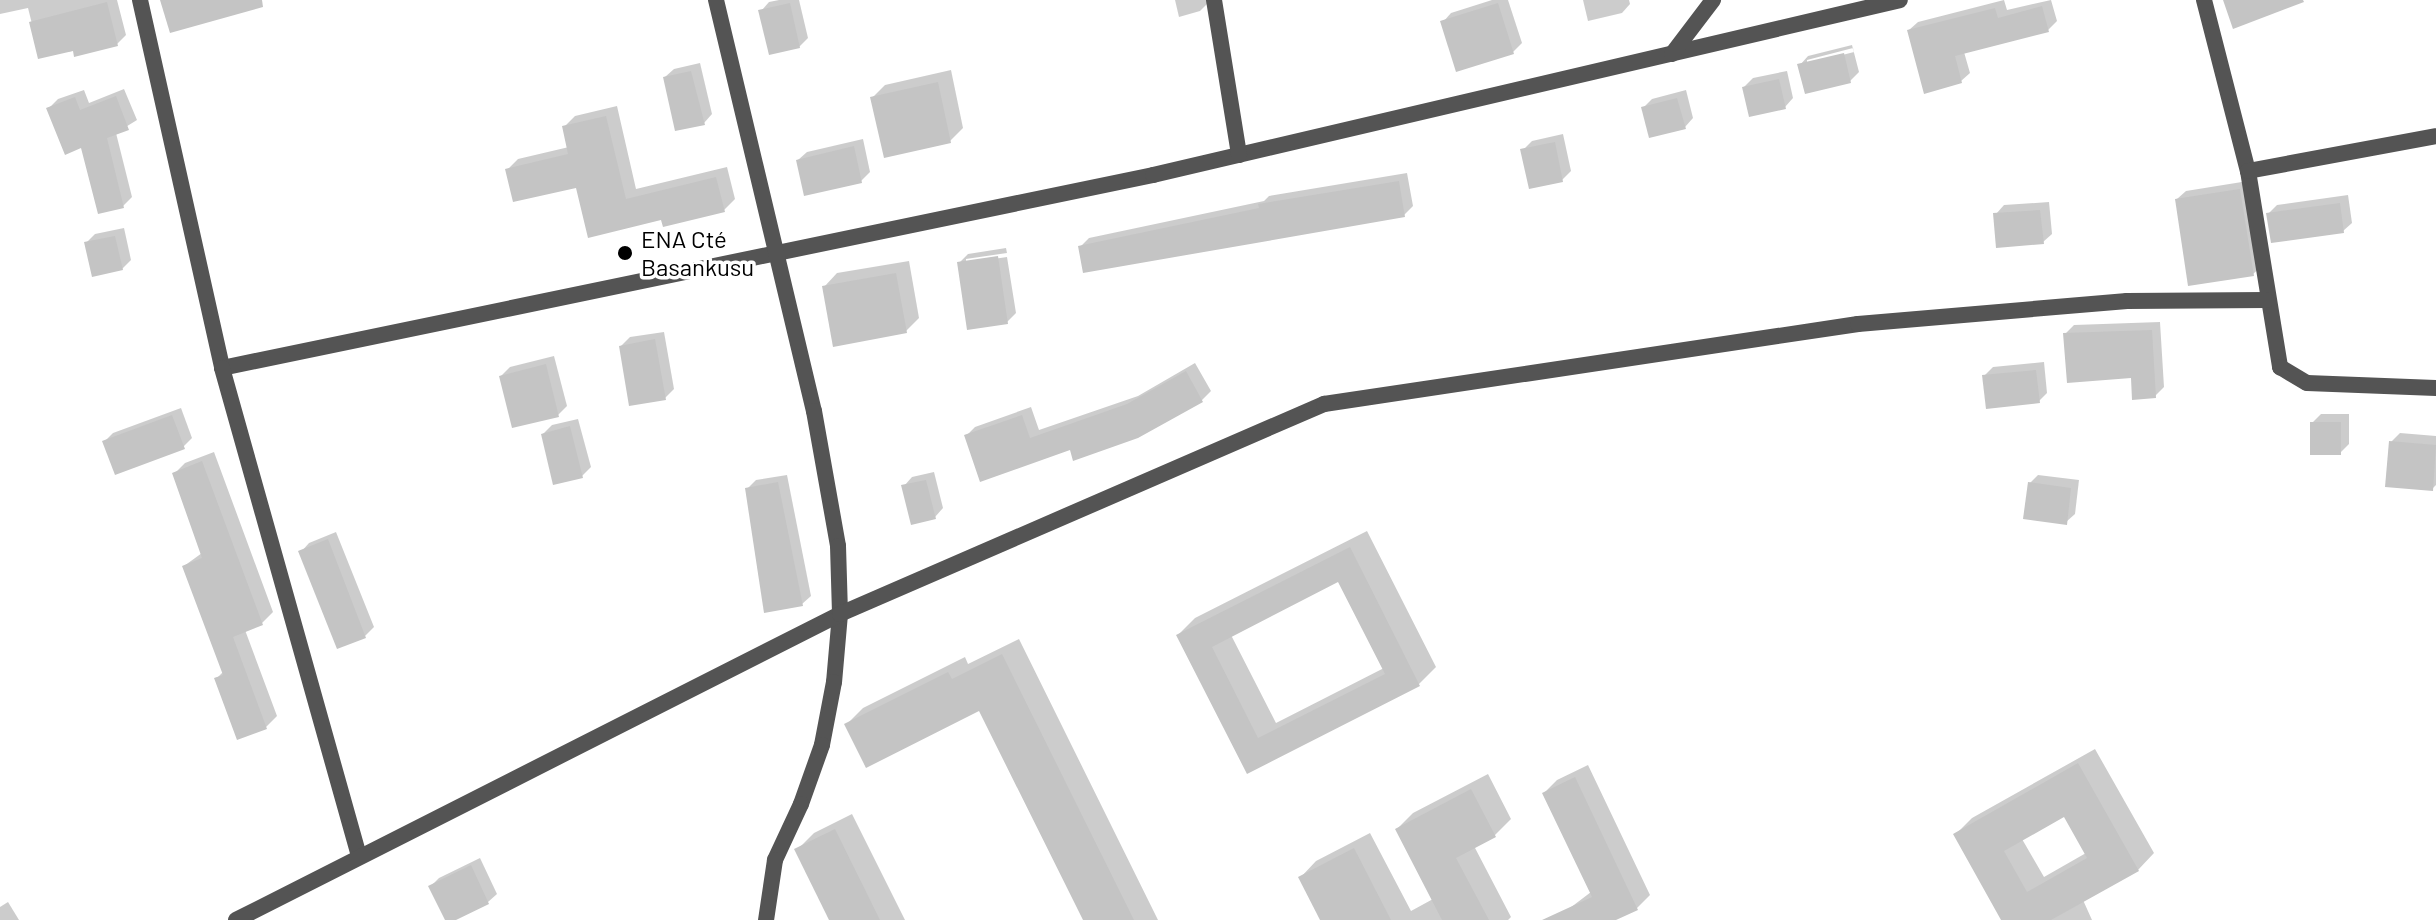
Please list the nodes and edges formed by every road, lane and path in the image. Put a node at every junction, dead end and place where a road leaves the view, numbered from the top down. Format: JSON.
{"nodes":[{"id":1,"x":140,"y":0,"type":"edge"},
{"id":2,"x":716,"y":0,"type":"edge"},
{"id":3,"x":1214,"y":0,"type":"edge"},
{"id":4,"x":1713,"y":0,"type":"edge"},
{"id":5,"x":1900,"y":0,"type":"edge"},
{"id":6,"x":2204,"y":0,"type":"edge"},
{"id":7,"x":1672,"y":54,"type":"junction"},
{"id":8,"x":2436,"y":136,"type":"edge"},
{"id":9,"x":1239,"y":155,"type":"junction"},
{"id":10,"x":2248,"y":171,"type":"junction"},
{"id":11,"x":775,"y":255,"type":"junction"},
{"id":12,"x":2266,"y":300,"type":"junction"},
{"id":13,"x":222,"y":368,"type":"junction"},
{"id":14,"x":2436,"y":388,"type":"edge"},
{"id":15,"x":840,"y":614,"type":"junction"},
{"id":16,"x":359,"y":856,"type":"junction"},
{"id":17,"x":236,"y":920,"type":"edge"},
{"id":18,"x":766,"y":920,"type":"edge"}],
"edges":[{"from":1,"to":13,"type":"street"},
{"from":2,"to":11,"type":"street"},
{"from":3,"to":9,"type":"street"},
{"from":4,"to":7,"type":"street"},
{"from":5,"to":7,"type":"street"},
{"from":6,"to":10,"type":"street"},
{"from":7,"to":9,"type":"street"},
{"from":8,"to":10,"type":"street"},
{"from":9,"to":11,"type":"street"},
{"from":10,"to":12,"type":"street"},
{"from":11,"to":13,"type":"street"},
{"from":11,"to":15,"type":"street"},
{"from":12,"to":14,"type":"street"},
{"from":12,"to":15,"type":"street"},
{"from":13,"to":16,"type":"street"},
{"from":15,"to":16,"type":"street"},
{"from":15,"to":18,"type":"street"},
{"from":16,"to":17,"type":"street"}]}
